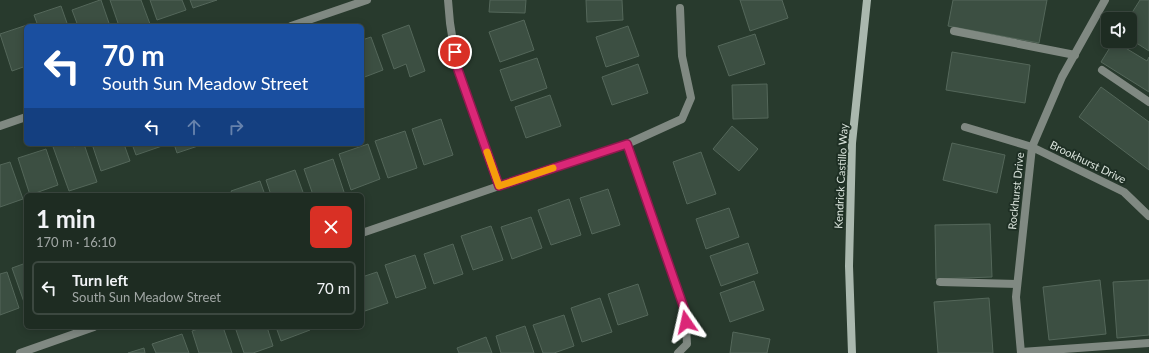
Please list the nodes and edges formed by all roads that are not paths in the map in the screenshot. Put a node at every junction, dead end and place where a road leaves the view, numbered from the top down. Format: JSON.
{"nodes":[{"id":1,"x":367,"y":0,"type":"edge"},
{"id":2,"x":448,"y":0,"type":"edge"},
{"id":3,"x":867,"y":0,"type":"edge"},
{"id":4,"x":1105,"y":0,"type":"edge"},
{"id":5,"x":680,"y":8,"type":"dead end"},
{"id":6,"x":297,"y":24,"type":"edge"},
{"id":7,"x":954,"y":31,"type":"dead end"},
{"id":8,"x":1075,"y":54,"type":"junction"},
{"id":9,"x":1102,"y":70,"type":"dead end"},
{"id":10,"x":1149,"y":102,"type":"edge"},
{"id":11,"x":24,"y":118,"type":"edge"},
{"id":12,"x":0,"y":126,"type":"edge"},
{"id":13,"x":965,"y":127,"type":"dead end"},
{"id":14,"x":627,"y":144,"type":"junction"},
{"id":15,"x":1032,"y":147,"type":"junction"},
{"id":16,"x":499,"y":186,"type":"junction"},
{"id":17,"x":1149,"y":216,"type":"edge"},
{"id":18,"x":364,"y":233,"type":"edge"},
{"id":19,"x":940,"y":282,"type":"dead end"},
{"id":20,"x":1017,"y":284,"type":"junction"},
{"id":21,"x":89,"y":329,"type":"edge"},
{"id":22,"x":1149,"y":343,"type":"edge"},
{"id":23,"x":34,"y":351,"type":"edge"},
{"id":24,"x":1021,"y":352,"type":"edge"},
{"id":25,"x":20,"y":353,"type":"edge"},
{"id":26,"x":678,"y":353,"type":"edge"},
{"id":27,"x":852,"y":353,"type":"edge"}],
"edges":[{"from":1,"to":6,"type":"street"},
{"from":2,"to":16,"type":"street"},
{"from":3,"to":27,"type":"main road","name":"Kendrick Castillo Way"},
{"from":4,"to":8,"type":"street","name":"Rockhurst Drive"},
{"from":5,"to":14,"type":"street"},
{"from":7,"to":8,"type":"street"},
{"from":8,"to":15,"type":"street","name":"Rockhurst Drive"},
{"from":9,"to":10,"type":"street"},
{"from":11,"to":12,"type":"street"},
{"from":13,"to":15,"type":"street","name":"Brookhurst Drive"},
{"from":14,"to":16,"type":"street"},
{"from":14,"to":26,"type":"street"},
{"from":15,"to":17,"type":"street","name":"Brookhurst Drive"},
{"from":15,"to":20,"type":"street","name":"Rockhurst Drive"},
{"from":16,"to":18,"type":"street"},
{"from":19,"to":20,"type":"street"},
{"from":20,"to":24,"type":"street","name":"Rockhurst Drive"},
{"from":21,"to":23,"type":"street"},
{"from":22,"to":24,"type":"street"},
{"from":23,"to":25,"type":"street"}]}
